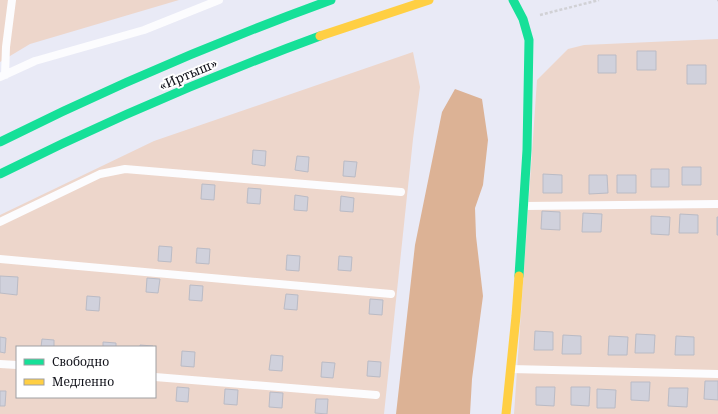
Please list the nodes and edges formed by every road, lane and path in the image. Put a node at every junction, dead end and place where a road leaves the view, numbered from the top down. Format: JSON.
{"nodes":[{"id":1,"x":12,"y":0,"type":"edge"},
{"id":2,"x":219,"y":0,"type":"edge"},
{"id":3,"x":331,"y":0,"type":"edge"},
{"id":4,"x":429,"y":0,"type":"edge"},
{"id":5,"x":514,"y":0,"type":"edge"},
{"id":6,"x":599,"y":0,"type":"edge"},
{"id":7,"x":523,"y":19,"type":"junction"},
{"id":8,"x":3,"y":48,"type":"edge"},
{"id":9,"x":2,"y":76,"type":"edge"},
{"id":10,"x":0,"y":142,"type":"edge"},
{"id":11,"x":0,"y":174,"type":"edge"},
{"id":12,"x":401,"y":192,"type":"dead end"},
{"id":13,"x":718,"y":204,"type":"edge"},
{"id":14,"x":523,"y":206,"type":"junction"},
{"id":15,"x":0,"y":222,"type":"edge"},
{"id":16,"x":0,"y":259,"type":"edge"},
{"id":17,"x":391,"y":294,"type":"dead end"},
{"id":18,"x":0,"y":364,"type":"edge"},
{"id":19,"x":16,"y":366,"type":"edge"},
{"id":20,"x":510,"y":369,"type":"junction"},
{"id":21,"x":718,"y":374,"type":"edge"},
{"id":22,"x":156,"y":377,"type":"edge"},
{"id":23,"x":376,"y":395,"type":"dead end"},
{"id":24,"x":506,"y":414,"type":"edge"}],
"edges":[{"from":1,"to":8,"type":"lane"},
{"from":2,"to":9,"type":"lane"},
{"from":3,"to":10,"type":"main road","name":"«Иртыш»"},
{"from":4,"to":11,"type":"main road","name":"«Иртыш»"},
{"from":5,"to":7,"type":"main road"},
{"from":6,"to":7,"type":"path"},
{"from":7,"to":14,"type":"main road"},
{"from":8,"to":9,"type":"lane"},
{"from":12,"to":15,"type":"lane"},
{"from":13,"to":14,"type":"lane"},
{"from":14,"to":20,"type":"main road"},
{"from":16,"to":17,"type":"lane"},
{"from":18,"to":19,"type":"lane"},
{"from":20,"to":21,"type":"lane"},
{"from":20,"to":24,"type":"main road"},
{"from":22,"to":23,"type":"lane"}]}
